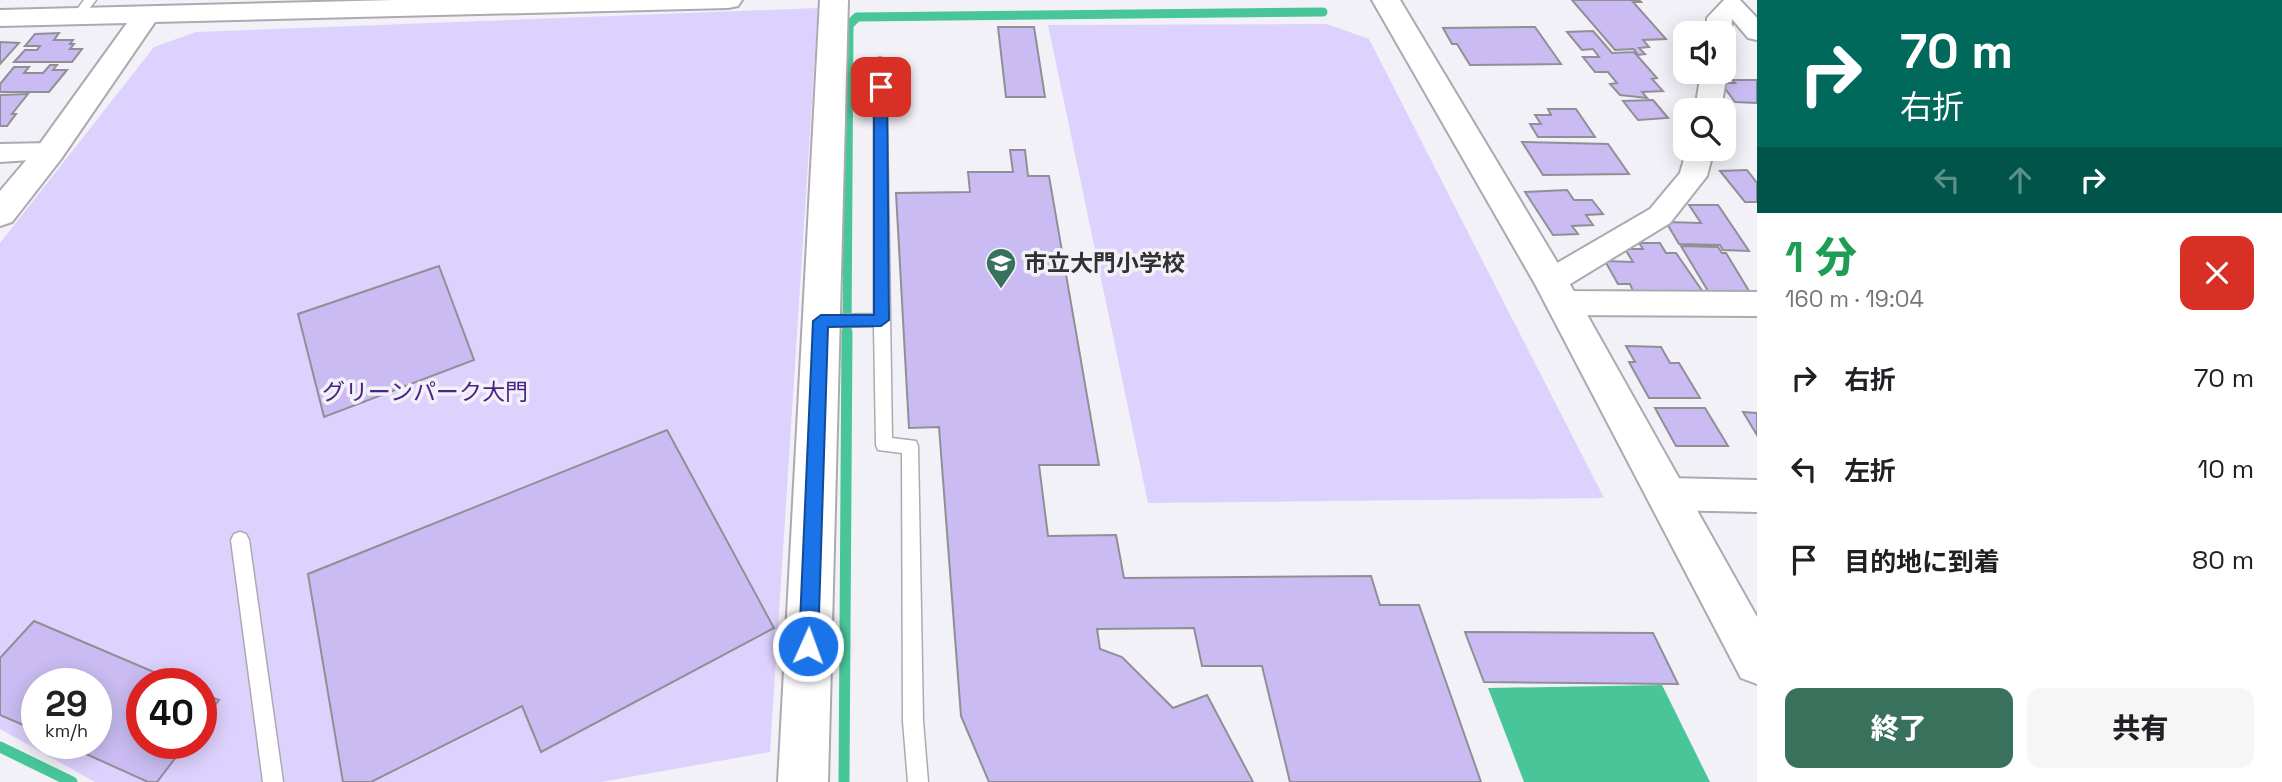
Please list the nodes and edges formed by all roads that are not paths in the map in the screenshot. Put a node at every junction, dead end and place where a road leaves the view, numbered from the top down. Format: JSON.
{"nodes":[{"id":1,"x":728,"y":0,"type":"edge"},
{"id":2,"x":834,"y":0,"type":"edge"},
{"id":3,"x":1386,"y":0,"type":"edge"},
{"id":4,"x":1733,"y":2,"type":"edge"},
{"id":5,"x":276,"y":7,"type":"edge"},
{"id":6,"x":83,"y":9,"type":"edge"},
{"id":7,"x":146,"y":16,"type":"junction"},
{"id":8,"x":0,"y":18,"type":"edge"},
{"id":9,"x":1719,"y":21,"type":"edge"},
{"id":10,"x":1757,"y":33,"type":"edge"},
{"id":11,"x":880,"y":61,"type":"dead end"},
{"id":12,"x":50,"y":152,"type":"junction"},
{"id":13,"x":0,"y":153,"type":"edge"},
{"id":14,"x":1697,"y":161,"type":"edge"},
{"id":15,"x":0,"y":214,"type":"edge"},
{"id":16,"x":1557,"y":292,"type":"junction"},
{"id":17,"x":1757,"y":304,"type":"edge"},
{"id":18,"x":881,"y":320,"type":"junction"},
{"id":19,"x":821,"y":321,"type":"junction"},
{"id":20,"x":1667,"y":495,"type":"junction"},
{"id":21,"x":1757,"y":496,"type":"edge"},
{"id":22,"x":240,"y":540,"type":"dead end"},
{"id":23,"x":1757,"y":662,"type":"edge"},
{"id":24,"x":273,"y":782,"type":"edge"},
{"id":25,"x":803,"y":782,"type":"edge"},
{"id":26,"x":918,"y":782,"type":"edge"}],
"edges":[{"from":1,"to":5,"type":"street"},
{"from":2,"to":19,"type":"street"},
{"from":3,"to":16,"type":"street"},
{"from":4,"to":9,"type":"street"},
{"from":4,"to":10,"type":"street"},
{"from":5,"to":7,"type":"street"},
{"from":6,"to":7,"type":"street"},
{"from":6,"to":8,"type":"street"},
{"from":7,"to":12,"type":"street"},
{"from":11,"to":18,"type":"lane"},
{"from":12,"to":13,"type":"street"},
{"from":12,"to":15,"type":"street"},
{"from":14,"to":16,"type":"street"},
{"from":16,"to":17,"type":"street"},
{"from":16,"to":20,"type":"street"},
{"from":18,"to":19,"type":"lane"},
{"from":18,"to":26,"type":"lane"},
{"from":19,"to":25,"type":"street"},
{"from":20,"to":21,"type":"street"},
{"from":20,"to":23,"type":"street"},
{"from":22,"to":24,"type":"lane"}]}
